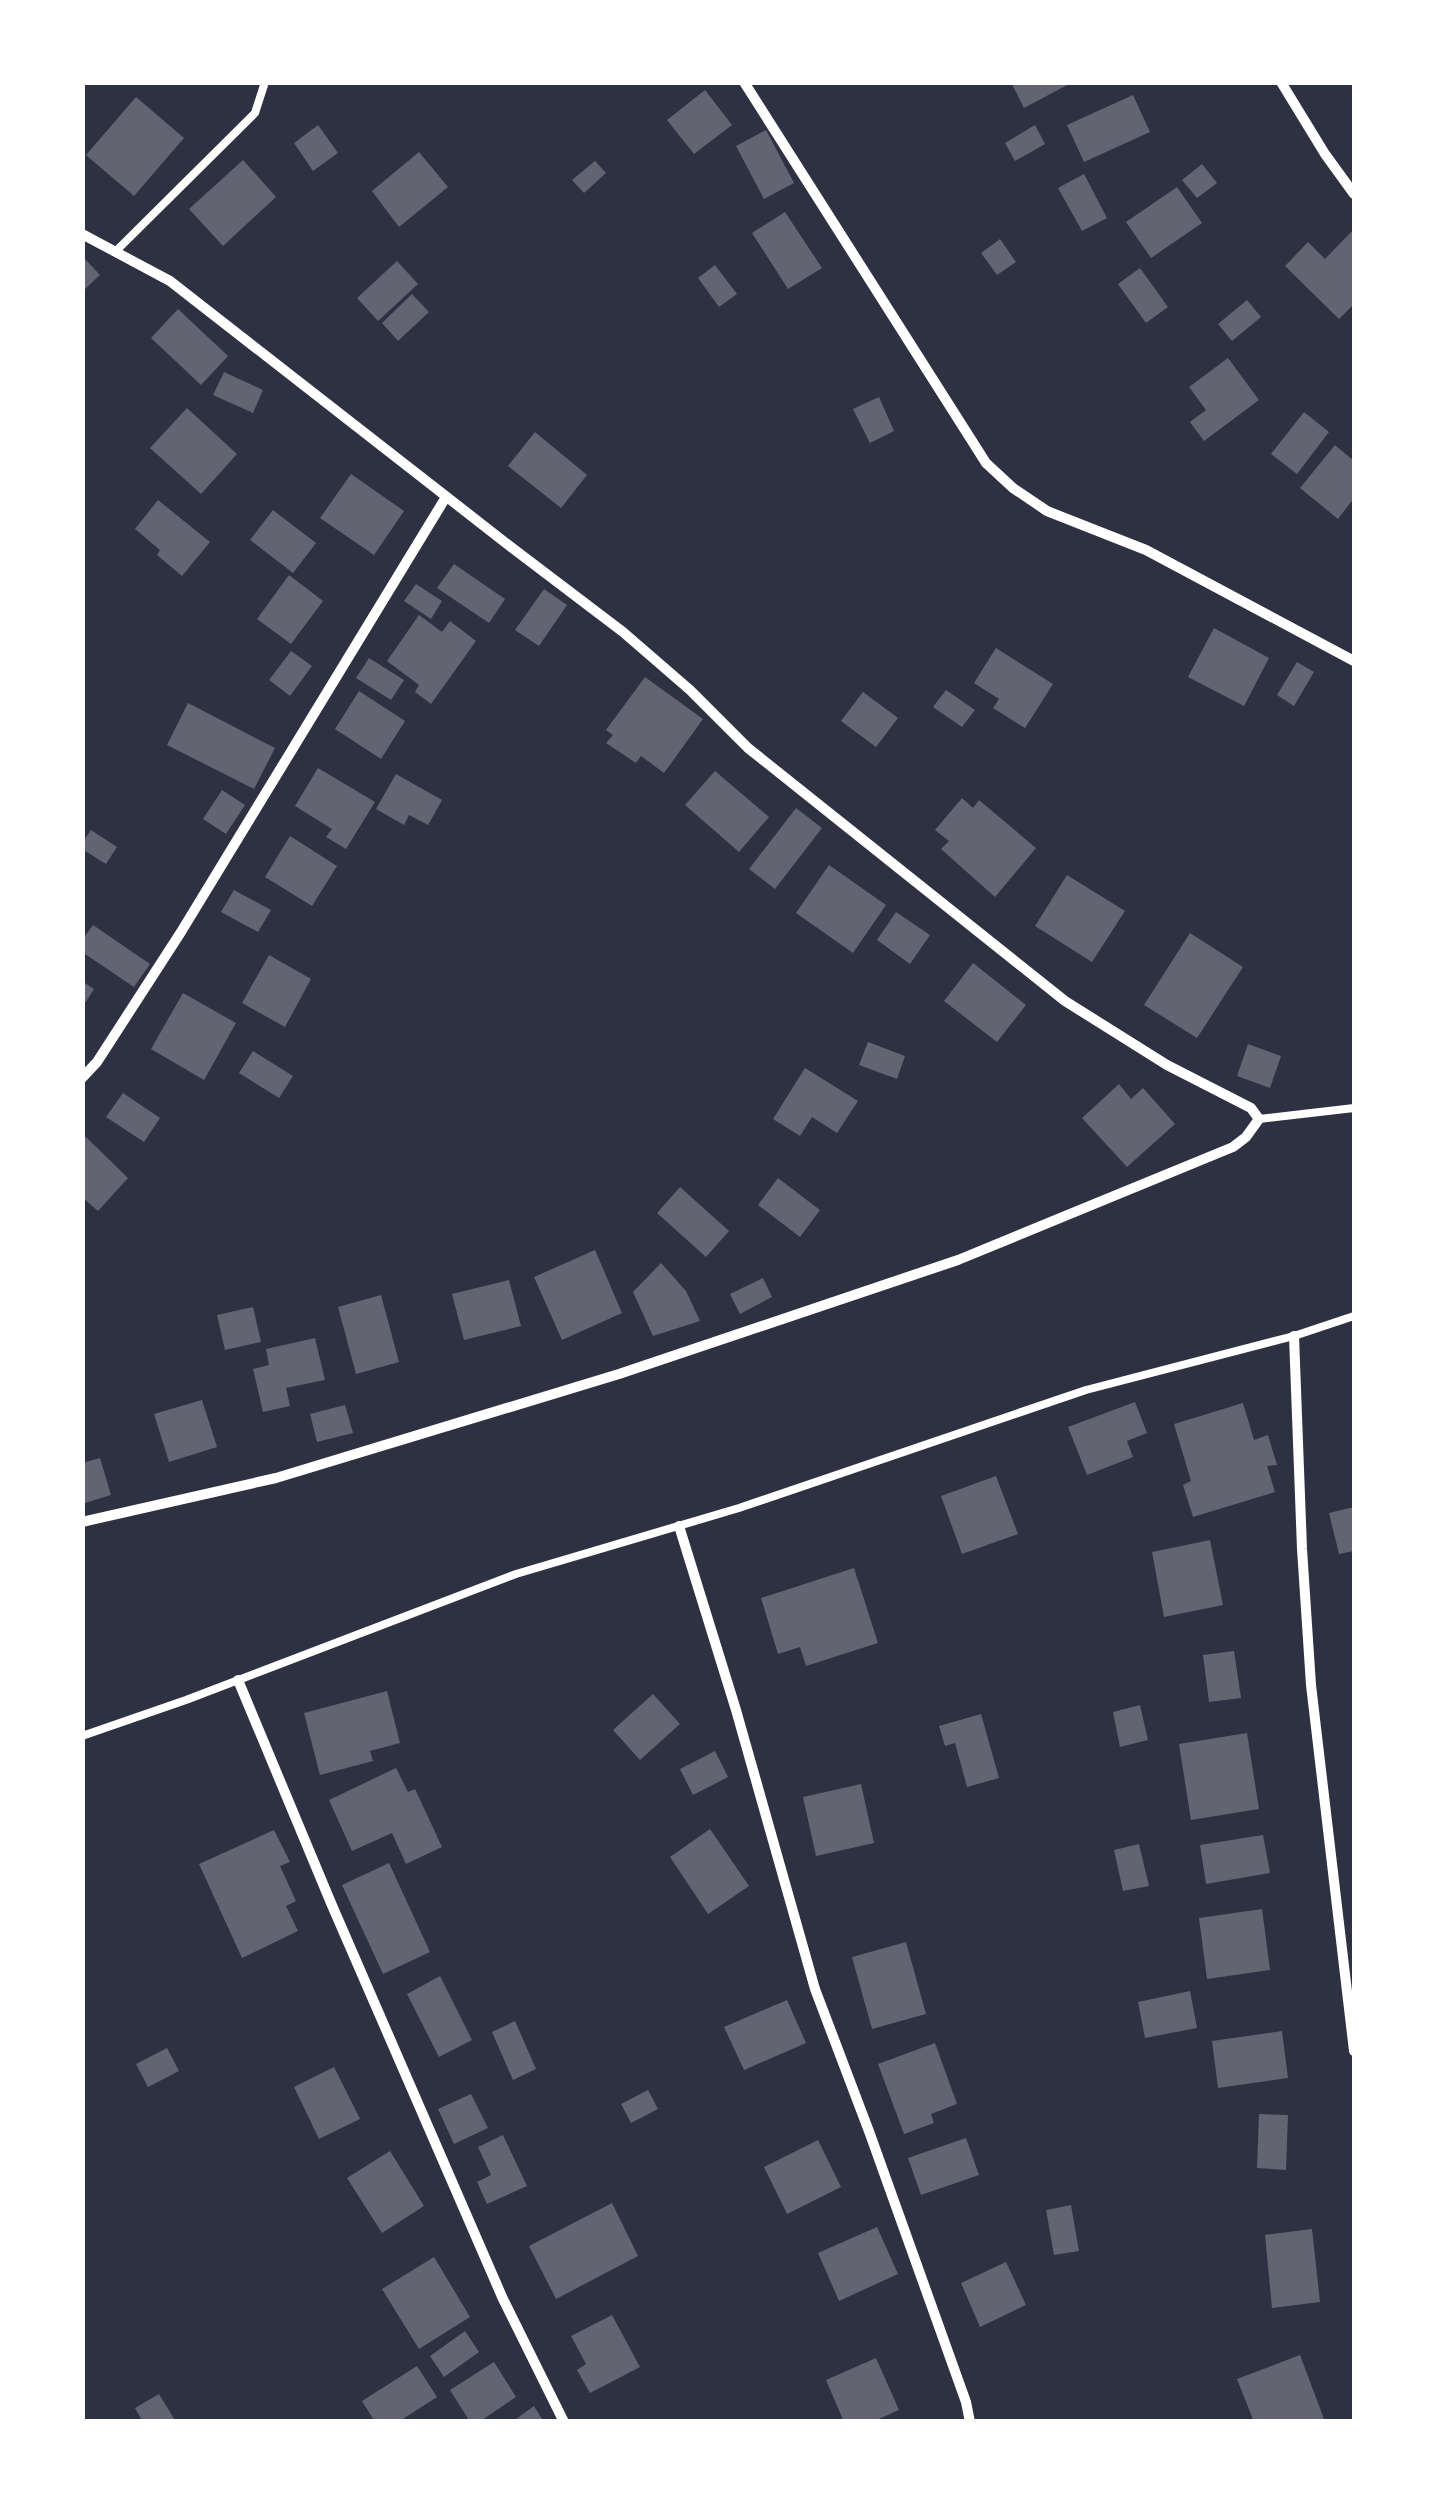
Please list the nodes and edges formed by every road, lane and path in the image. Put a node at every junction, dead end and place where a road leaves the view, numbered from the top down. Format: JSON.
{"nodes":[{"id":1,"x":265,"y":82,"type":"edge"},
{"id":2,"x":744,"y":82,"type":"edge"},
{"id":3,"x":1281,"y":82,"type":"edge"},
{"id":4,"x":1354,"y":194,"type":"edge"},
{"id":5,"x":82,"y":234,"type":"edge"},
{"id":6,"x":115,"y":252,"type":"junction"},
{"id":7,"x":446,"y":497,"type":"junction"},
{"id":8,"x":1354,"y":660,"type":"edge"},
{"id":9,"x":82,"y":1078,"type":"edge"},
{"id":10,"x":1354,"y":1108,"type":"edge"},
{"id":11,"x":1259,"y":1119,"type":"junction"},
{"id":12,"x":1354,"y":1316,"type":"edge"},
{"id":13,"x":1294,"y":1336,"type":"junction"},
{"id":14,"x":82,"y":1522,"type":"edge"},
{"id":15,"x":679,"y":1526,"type":"junction"},
{"id":16,"x":238,"y":1680,"type":"junction"},
{"id":17,"x":82,"y":1736,"type":"edge"},
{"id":18,"x":1354,"y":2051,"type":"edge"},
{"id":19,"x":564,"y":2422,"type":"edge"},
{"id":20,"x":970,"y":2422,"type":"edge"}],
"edges":[{"from":1,"to":6,"type":"lane"},
{"from":2,"to":8,"type":"street"},
{"from":3,"to":4,"type":"street"},
{"from":5,"to":6,"type":"street"},
{"from":6,"to":7,"type":"street"},
{"from":7,"to":9,"type":"street"},
{"from":7,"to":11,"type":"street"},
{"from":10,"to":11,"type":"lane"},
{"from":11,"to":14,"type":"street"},
{"from":12,"to":13,"type":"lane"},
{"from":13,"to":15,"type":"lane"},
{"from":13,"to":18,"type":"street"},
{"from":15,"to":16,"type":"lane"},
{"from":15,"to":20,"type":"street"},
{"from":16,"to":17,"type":"lane"},
{"from":16,"to":19,"type":"street"}]}
